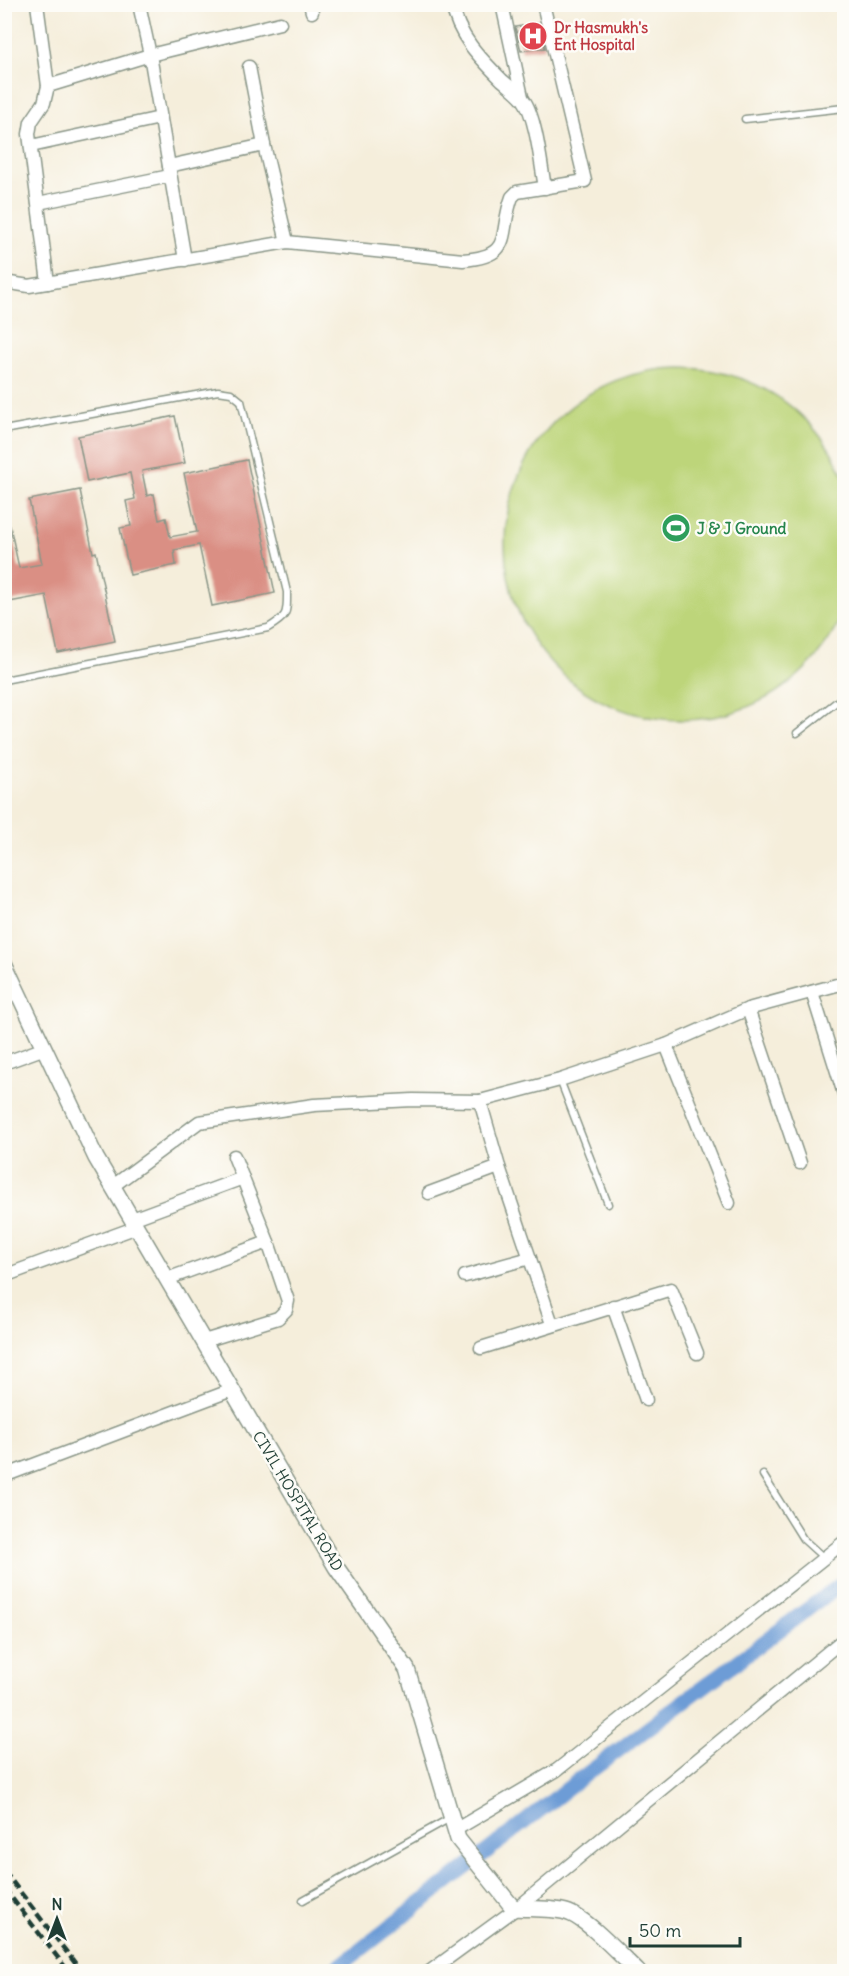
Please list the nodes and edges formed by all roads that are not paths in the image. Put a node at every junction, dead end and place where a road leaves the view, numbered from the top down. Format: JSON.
{"nodes":[{"id":1,"x":37,"y":4,"type":"edge"},
{"id":2,"x":139,"y":4,"type":"edge"},
{"id":3,"x":452,"y":4,"type":"edge"},
{"id":4,"x":502,"y":4,"type":"edge"},
{"id":5,"x":543,"y":4,"type":"edge"},
{"id":6,"x":280,"y":23,"type":"dead end"},
{"id":7,"x":150,"y":55,"type":"junction"},
{"id":8,"x":249,"y":67,"type":"dead end"},
{"id":9,"x":48,"y":86,"type":"junction"},
{"id":10,"x":522,"y":98,"type":"junction"},
{"id":11,"x":844,"y":108,"type":"edge"},
{"id":12,"x":160,"y":118,"type":"junction"},
{"id":13,"x":745,"y":119,"type":"dead end"},
{"id":14,"x":264,"y":145,"type":"junction"},
{"id":15,"x":31,"y":146,"type":"junction"},
{"id":16,"x":169,"y":171,"type":"junction"},
{"id":17,"x":545,"y":188,"type":"junction"},
{"id":18,"x":38,"y":203,"type":"junction"},
{"id":19,"x":287,"y":242,"type":"junction"},
{"id":20,"x":185,"y":260,"type":"junction"},
{"id":21,"x":4,"y":282,"type":"edge"},
{"id":22,"x":48,"y":283,"type":"junction"},
{"id":23,"x":4,"y":429,"type":"edge"},
{"id":24,"x":4,"y":680,"type":"edge"},
{"id":25,"x":844,"y":696,"type":"edge"},
{"id":26,"x":797,"y":733,"type":"dead end"},
{"id":27,"x":4,"y":963,"type":"edge"},
{"id":28,"x":844,"y":983,"type":"edge"},
{"id":29,"x":812,"y":992,"type":"junction"},
{"id":30,"x":11,"y":995,"type":"edge"},
{"id":31,"x":748,"y":1009,"type":"junction"},
{"id":32,"x":666,"y":1045,"type":"junction"},
{"id":33,"x":45,"y":1048,"type":"junction"},
{"id":34,"x":4,"y":1063,"type":"edge"},
{"id":35,"x":560,"y":1080,"type":"junction"},
{"id":36,"x":844,"y":1094,"type":"edge"},
{"id":37,"x":480,"y":1101,"type":"junction"},
{"id":38,"x":234,"y":1156,"type":"dead end"},
{"id":39,"x":800,"y":1163,"type":"dead end"},
{"id":40,"x":499,"y":1167,"type":"junction"},
{"id":41,"x":243,"y":1178,"type":"junction"},
{"id":42,"x":113,"y":1186,"type":"junction"},
{"id":43,"x":429,"y":1193,"type":"dead end"},
{"id":44,"x":729,"y":1203,"type":"dead end"},
{"id":45,"x":608,"y":1204,"type":"dead end"},
{"id":46,"x":134,"y":1223,"type":"junction"},
{"id":47,"x":268,"y":1242,"type":"junction"},
{"id":48,"x":530,"y":1258,"type":"junction"},
{"id":49,"x":4,"y":1276,"type":"edge"},
{"id":50,"x":465,"y":1276,"type":"dead end"},
{"id":51,"x":167,"y":1279,"type":"junction"},
{"id":52,"x":613,"y":1306,"type":"junction"},
{"id":53,"x":552,"y":1324,"type":"junction"},
{"id":54,"x":204,"y":1341,"type":"junction"},
{"id":55,"x":481,"y":1348,"type":"dead end"},
{"id":56,"x":696,"y":1353,"type":"dead end"},
{"id":57,"x":232,"y":1390,"type":"junction"},
{"id":58,"x":646,"y":1400,"type":"dead end"},
{"id":59,"x":763,"y":1475,"type":"dead end"},
{"id":60,"x":4,"y":1476,"type":"edge"},
{"id":61,"x":844,"y":1542,"type":"edge"},
{"id":62,"x":824,"y":1558,"type":"junction"},
{"id":63,"x":844,"y":1639,"type":"edge"},
{"id":64,"x":455,"y":1829,"type":"junction"},
{"id":65,"x":303,"y":1900,"type":"dead end"},
{"id":66,"x":512,"y":1906,"type":"junction"},
{"id":67,"x":429,"y":1971,"type":"edge"},
{"id":68,"x":638,"y":1971,"type":"edge"}],
"edges":[{"from":1,"to":9,"type":"street"},
{"from":2,"to":7,"type":"street"},
{"from":3,"to":10,"type":"street"},
{"from":4,"to":10,"type":"street"},
{"from":5,"to":17,"type":"street"},
{"from":6,"to":7,"type":"street"},
{"from":7,"to":9,"type":"street"},
{"from":7,"to":12,"type":"street"},
{"from":8,"to":14,"type":"street"},
{"from":9,"to":15,"type":"street"},
{"from":10,"to":17,"type":"street"},
{"from":11,"to":13,"type":"lane"},
{"from":12,"to":15,"type":"street"},
{"from":12,"to":16,"type":"street"},
{"from":14,"to":16,"type":"street"},
{"from":14,"to":19,"type":"street"},
{"from":15,"to":18,"type":"street"},
{"from":16,"to":18,"type":"street"},
{"from":16,"to":20,"type":"street"},
{"from":17,"to":19,"type":"street"},
{"from":18,"to":22,"type":"street"},
{"from":19,"to":20,"type":"street"},
{"from":20,"to":22,"type":"street"},
{"from":21,"to":22,"type":"street"},
{"from":23,"to":24,"type":"lane"},
{"from":25,"to":26,"type":"lane"},
{"from":27,"to":30,"type":"street","name":"CIVIL HOSPITAL ROAD"},
{"from":28,"to":29,"type":"street"},
{"from":29,"to":31,"type":"street"},
{"from":29,"to":36,"type":"street"},
{"from":30,"to":33,"type":"street","name":"CIVIL HOSPITAL ROAD"},
{"from":31,"to":32,"type":"street"},
{"from":31,"to":39,"type":"street"},
{"from":32,"to":35,"type":"street"},
{"from":32,"to":44,"type":"street"},
{"from":33,"to":34,"type":"street"},
{"from":33,"to":42,"type":"street","name":"CIVIL HOSPITAL ROAD"},
{"from":35,"to":37,"type":"street"},
{"from":35,"to":45,"type":"lane"},
{"from":37,"to":40,"type":"street"},
{"from":37,"to":42,"type":"street"},
{"from":38,"to":41,"type":"street"},
{"from":40,"to":43,"type":"street"},
{"from":40,"to":48,"type":"street"},
{"from":41,"to":46,"type":"street"},
{"from":41,"to":47,"type":"street"},
{"from":42,"to":46,"type":"street","name":"CIVIL HOSPITAL ROAD"},
{"from":46,"to":49,"type":"street"},
{"from":46,"to":51,"type":"street","name":"CIVIL HOSPITAL ROAD"},
{"from":47,"to":51,"type":"street"},
{"from":47,"to":54,"type":"street"},
{"from":48,"to":50,"type":"street"},
{"from":48,"to":53,"type":"street"},
{"from":51,"to":54,"type":"street","name":"CIVIL HOSPITAL ROAD"},
{"from":52,"to":53,"type":"street"},
{"from":52,"to":56,"type":"street"},
{"from":52,"to":58,"type":"street"},
{"from":53,"to":55,"type":"street"},
{"from":54,"to":57,"type":"street","name":"CIVIL HOSPITAL ROAD"},
{"from":57,"to":60,"type":"street"},
{"from":57,"to":64,"type":"street","name":"CIVIL HOSPITAL ROAD"},
{"from":59,"to":62,"type":"lane"},
{"from":61,"to":62,"type":"street"},
{"from":62,"to":64,"type":"street"},
{"from":63,"to":66,"type":"street"},
{"from":64,"to":65,"type":"lane"},
{"from":64,"to":66,"type":"street","name":"CIVIL HOSPITAL ROAD"},
{"from":66,"to":67,"type":"street"},
{"from":66,"to":68,"type":"street"}]}
